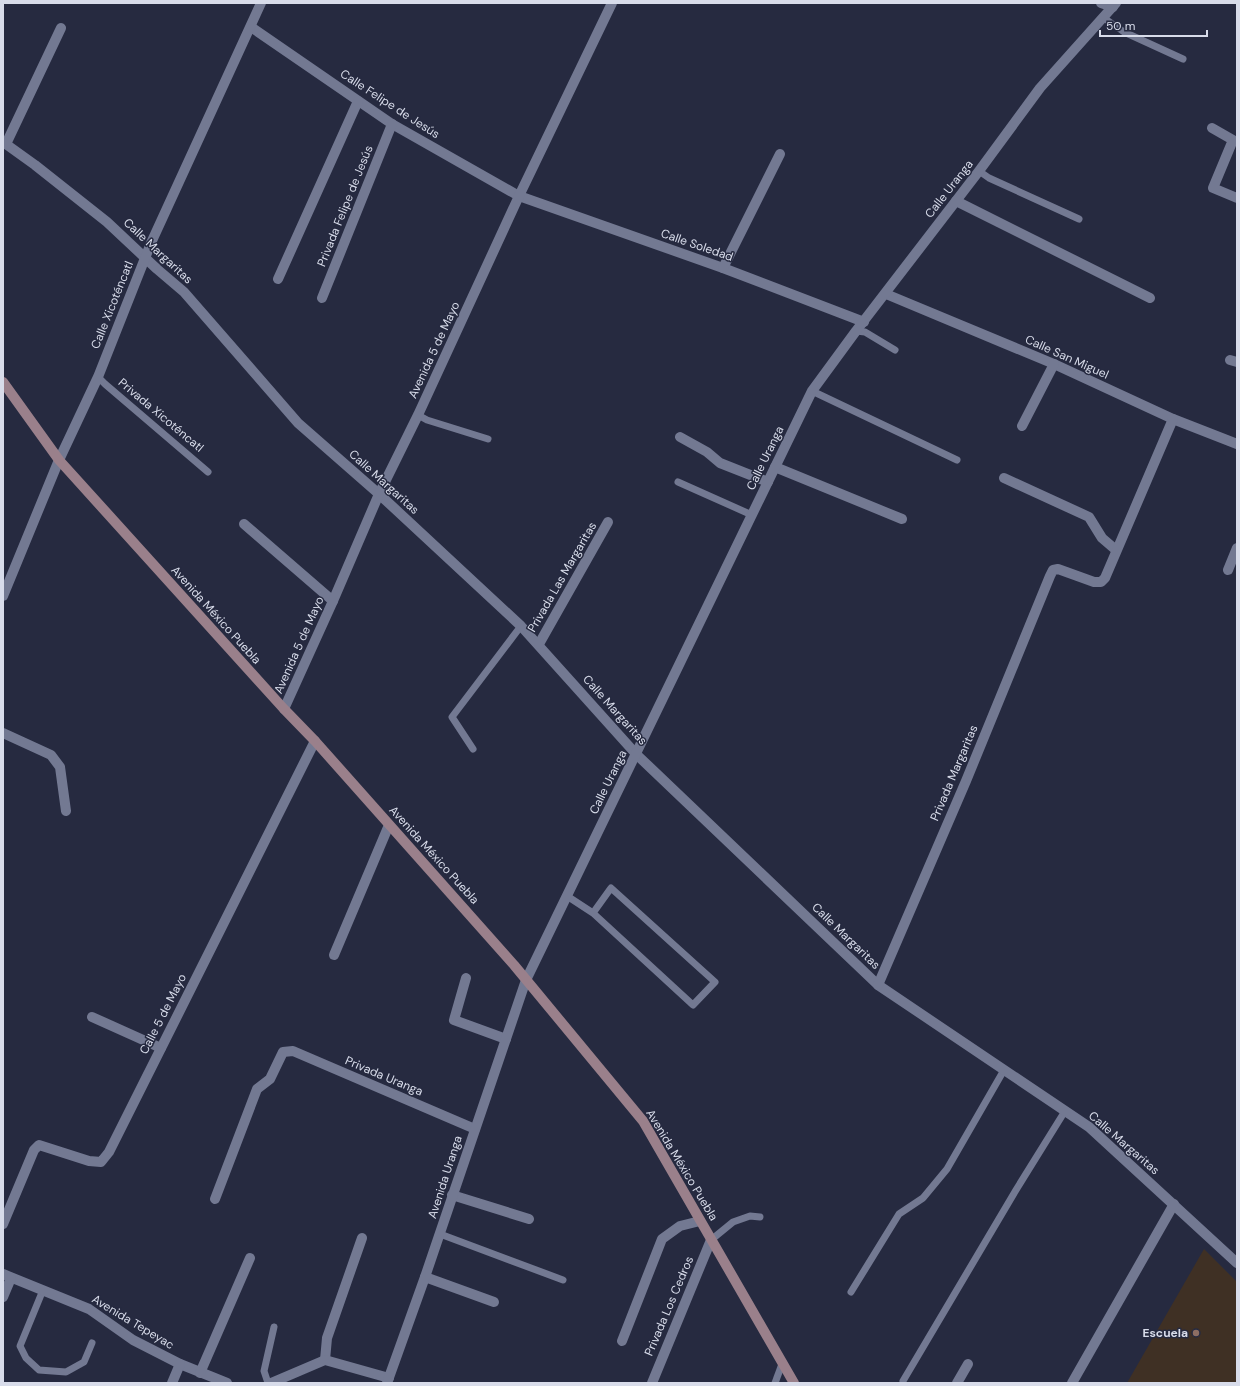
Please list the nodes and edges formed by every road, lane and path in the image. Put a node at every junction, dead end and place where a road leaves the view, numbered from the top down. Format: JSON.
{"nodes":[{"id":1,"x":261,"y":3,"type":"edge"},
{"id":2,"x":612,"y":3,"type":"edge"},
{"id":3,"x":1102,"y":3,"type":"edge"},
{"id":4,"x":1114,"y":5,"type":"edge"},
{"id":5,"x":1104,"y":18,"type":"junction"},
{"id":6,"x":251,"y":27,"type":"junction"},
{"id":7,"x":62,"y":28,"type":"dead end"},
{"id":8,"x":1183,"y":59,"type":"dead end"},
{"id":9,"x":358,"y":100,"type":"junction"},
{"id":10,"x":392,"y":124,"type":"junction"},
{"id":11,"x":1212,"y":128,"type":"dead end"},
{"id":12,"x":4,"y":143,"type":"edge"},
{"id":13,"x":780,"y":154,"type":"dead end"},
{"id":14,"x":979,"y":172,"type":"junction"},
{"id":15,"x":519,"y":196,"type":"junction"},
{"id":16,"x":1237,"y":198,"type":"edge"},
{"id":17,"x":956,"y":201,"type":"junction"},
{"id":18,"x":1079,"y":220,"type":"dead end"},
{"id":19,"x":145,"y":258,"type":"junction"},
{"id":20,"x":724,"y":268,"type":"junction"},
{"id":21,"x":278,"y":279,"type":"dead end"},
{"id":22,"x":886,"y":294,"type":"junction"},
{"id":23,"x":322,"y":298,"type":"dead end"},
{"id":24,"x":1150,"y":298,"type":"dead end"},
{"id":25,"x":864,"y":322,"type":"junction"},
{"id":26,"x":856,"y":331,"type":"junction"},
{"id":27,"x":895,"y":350,"type":"dead end"},
{"id":28,"x":1054,"y":364,"type":"junction"},
{"id":29,"x":98,"y":377,"type":"junction"},
{"id":30,"x":3,"y":382,"type":"edge"},
{"id":31,"x":812,"y":391,"type":"junction"},
{"id":32,"x":418,"y":415,"type":"junction"},
{"id":33,"x":1173,"y":419,"type":"junction"},
{"id":34,"x":1022,"y":426,"type":"dead end"},
{"id":35,"x":680,"y":437,"type":"dead end"},
{"id":36,"x":488,"y":439,"type":"dead end"},
{"id":37,"x":1237,"y":444,"type":"edge"},
{"id":38,"x":59,"y":460,"type":"junction"},
{"id":39,"x":957,"y":460,"type":"dead end"},
{"id":40,"x":775,"y":467,"type":"junction"},
{"id":41,"x":208,"y":472,"type":"dead end"},
{"id":42,"x":1004,"y":478,"type":"dead end"},
{"id":43,"x":678,"y":482,"type":"dead end"},
{"id":44,"x":768,"y":482,"type":"junction"},
{"id":45,"x":379,"y":494,"type":"junction"},
{"id":46,"x":752,"y":515,"type":"junction"},
{"id":47,"x":902,"y":519,"type":"dead end"},
{"id":48,"x":608,"y":522,"type":"dead end"},
{"id":49,"x":244,"y":524,"type":"dead end"},
{"id":50,"x":1237,"y":548,"type":"edge"},
{"id":51,"x":1116,"y":550,"type":"junction"},
{"id":52,"x":1228,"y":570,"type":"dead end"},
{"id":53,"x":6,"y":580,"type":"edge"},
{"id":54,"x":3,"y":596,"type":"edge"},
{"id":55,"x":333,"y":601,"type":"junction"},
{"id":56,"x":521,"y":626,"type":"junction"},
{"id":57,"x":539,"y":644,"type":"junction"},
{"id":58,"x":284,"y":709,"type":"junction"},
{"id":59,"x":3,"y":733,"type":"edge"},
{"id":60,"x":315,"y":741,"type":"junction"},
{"id":61,"x":473,"y":749,"type":"dead end"},
{"id":62,"x":636,"y":754,"type":"junction"},
{"id":63,"x":66,"y":811,"type":"dead end"},
{"id":64,"x":390,"y":825,"type":"junction"},
{"id":65,"x":567,"y":896,"type":"junction"},
{"id":66,"x":593,"y":913,"type":"junction"},
{"id":67,"x":334,"y":955,"type":"dead end"},
{"id":68,"x":466,"y":978,"type":"dead end"},
{"id":69,"x":526,"y":980,"type":"junction"},
{"id":70,"x":878,"y":985,"type":"junction"},
{"id":71,"x":92,"y":1017,"type":"dead end"},
{"id":72,"x":506,"y":1039,"type":"junction"},
{"id":73,"x":161,"y":1048,"type":"junction"},
{"id":74,"x":1004,"y":1070,"type":"junction"},
{"id":75,"x":1065,"y":1111,"type":"junction"},
{"id":76,"x":475,"y":1129,"type":"junction"},
{"id":77,"x":452,"y":1195,"type":"junction"},
{"id":78,"x":215,"y":1199,"type":"dead end"},
{"id":79,"x":1174,"y":1204,"type":"junction"},
{"id":80,"x":760,"y":1217,"type":"dead end"},
{"id":81,"x":529,"y":1219,"type":"dead end"},
{"id":82,"x":700,"y":1221,"type":"junction"},
{"id":83,"x":3,"y":1224,"type":"edge"},
{"id":84,"x":440,"y":1234,"type":"junction"},
{"id":85,"x":362,"y":1238,"type":"dead end"},
{"id":86,"x":711,"y":1240,"type":"junction"},
{"id":87,"x":250,"y":1258,"type":"dead end"},
{"id":88,"x":1237,"y":1263,"type":"edge"},
{"id":89,"x":7,"y":1276,"type":"edge"},
{"id":90,"x":425,"y":1277,"type":"junction"},
{"id":91,"x":563,"y":1280,"type":"dead end"},
{"id":92,"x":43,"y":1290,"type":"junction"},
{"id":93,"x":850,"y":1292,"type":"dead end"},
{"id":94,"x":3,"y":1297,"type":"edge"},
{"id":95,"x":494,"y":1302,"type":"dead end"},
{"id":96,"x":274,"y":1327,"type":"dead end"},
{"id":97,"x":622,"y":1341,"type":"dead end"},
{"id":98,"x":92,"y":1343,"type":"dead end"},
{"id":99,"x":325,"y":1360,"type":"junction"},
{"id":100,"x":180,"y":1364,"type":"junction"},
{"id":101,"x":782,"y":1364,"type":"junction"},
{"id":102,"x":968,"y":1364,"type":"dead end"},
{"id":103,"x":200,"y":1372,"type":"junction"},
{"id":104,"x":388,"y":1380,"type":"edge"},
{"id":105,"x":902,"y":1381,"type":"dead end"},
{"id":106,"x":172,"y":1383,"type":"edge"},
{"id":107,"x":227,"y":1383,"type":"edge"},
{"id":108,"x":268,"y":1383,"type":"edge"},
{"id":109,"x":271,"y":1383,"type":"edge"},
{"id":110,"x":652,"y":1383,"type":"edge"},
{"id":111,"x":775,"y":1383,"type":"edge"},
{"id":112,"x":794,"y":1383,"type":"edge"},
{"id":113,"x":957,"y":1383,"type":"edge"},
{"id":114,"x":1072,"y":1383,"type":"edge"}],
"edges":[{"from":1,"to":6,"type":"street","name":"Calle Xicoténcatl"},
{"from":2,"to":15,"type":"street","name":"Avenida 5 de Mayo"},
{"from":3,"to":4,"type":"street"},
{"from":4,"to":5,"type":"street","name":"Calle Uranga"},
{"from":5,"to":8,"type":"lane"},
{"from":5,"to":14,"type":"street","name":"Calle Uranga"},
{"from":6,"to":9,"type":"street","name":"Calle Felipe de Jesús"},
{"from":6,"to":19,"type":"street","name":"Calle Xicoténcatl"},
{"from":7,"to":12,"type":"street"},
{"from":9,"to":10,"type":"street","name":"Calle Felipe de Jesús"},
{"from":9,"to":21,"type":"street"},
{"from":10,"to":15,"type":"street","name":"Calle Felipe de Jesús"},
{"from":10,"to":23,"type":"street","name":"Privada Felipe de Jesús"},
{"from":11,"to":16,"type":"street"},
{"from":12,"to":19,"type":"street","name":"Calle Margaritas"},
{"from":13,"to":20,"type":"street"},
{"from":14,"to":17,"type":"street","name":"Calle Uranga"},
{"from":14,"to":18,"type":"lane"},
{"from":15,"to":20,"type":"street","name":"Calle Soledad"},
{"from":15,"to":32,"type":"street","name":"Avenida 5 de Mayo"},
{"from":17,"to":22,"type":"street","name":"Calle Uranga"},
{"from":17,"to":24,"type":"street"},
{"from":19,"to":29,"type":"street","name":"Calle Xicoténcatl"},
{"from":19,"to":45,"type":"street","name":"Calle Margaritas"},
{"from":20,"to":25,"type":"street","name":"Calle Soledad"},
{"from":22,"to":25,"type":"street","name":"Calle Uranga"},
{"from":22,"to":28,"type":"street","name":"Calle San Miguel"},
{"from":25,"to":26,"type":"street","name":"Calle Uranga"},
{"from":26,"to":27,"type":"lane"},
{"from":26,"to":31,"type":"street","name":"Calle Uranga"},
{"from":28,"to":33,"type":"street","name":"Calle San Miguel"},
{"from":28,"to":34,"type":"street"},
{"from":29,"to":38,"type":"street","name":"Calle Xicoténcatl"},
{"from":29,"to":41,"type":"lane","name":"Privada Xicoténcatl"},
{"from":30,"to":38,"type":"main road","name":"Avenida México Puebla"},
{"from":31,"to":39,"type":"lane"},
{"from":31,"to":40,"type":"street","name":"Calle Uranga"},
{"from":32,"to":36,"type":"lane"},
{"from":32,"to":45,"type":"street","name":"Avenida 5 de Mayo"},
{"from":33,"to":37,"type":"street","name":"Calle San Miguel"},
{"from":33,"to":51,"type":"street"},
{"from":35,"to":44,"type":"street"},
{"from":38,"to":53,"type":"street","name":"Calle Xicoténcatl"},
{"from":38,"to":58,"type":"main road","name":"Avenida México Puebla"},
{"from":40,"to":44,"type":"street","name":"Calle Uranga"},
{"from":40,"to":47,"type":"street"},
{"from":42,"to":51,"type":"street"},
{"from":43,"to":46,"type":"lane"},
{"from":44,"to":46,"type":"street","name":"Calle Uranga"},
{"from":45,"to":55,"type":"street","name":"Avenida 5 de Mayo"},
{"from":45,"to":56,"type":"street","name":"Calle Margaritas"},
{"from":46,"to":62,"type":"street","name":"Calle Uranga"},
{"from":48,"to":57,"type":"street","name":"Privada Las Margaritas"},
{"from":49,"to":55,"type":"street"},
{"from":50,"to":52,"type":"street"},
{"from":51,"to":70,"type":"street","name":"Privada Margaritas"},
{"from":53,"to":54,"type":"street","name":"Calle Xicoténcatl"},
{"from":55,"to":58,"type":"street","name":"Avenida 5 de Mayo"},
{"from":56,"to":57,"type":"street","name":"Calle Margaritas"},
{"from":56,"to":61,"type":"lane"},
{"from":57,"to":62,"type":"street","name":"Calle Margaritas"},
{"from":58,"to":60,"type":"main road","name":"Avenida México Puebla"},
{"from":59,"to":63,"type":"street"},
{"from":60,"to":64,"type":"main road","name":"Avenida México Puebla"},
{"from":60,"to":73,"type":"street","name":"Calle 5 de Mayo"},
{"from":62,"to":65,"type":"street","name":"Calle Uranga"},
{"from":62,"to":70,"type":"street","name":"Calle Margaritas"},
{"from":64,"to":67,"type":"street"},
{"from":64,"to":69,"type":"main road","name":"Avenida México Puebla"},
{"from":65,"to":66,"type":"lane"},
{"from":65,"to":69,"type":"street","name":"Calle Uranga"},
{"from":66,"to":66,"type":"lane"},
{"from":68,"to":72,"type":"street"},
{"from":69,"to":72,"type":"street","name":"Avenida Uranga"},
{"from":69,"to":82,"type":"main road","name":"Avenida México Puebla"},
{"from":70,"to":74,"type":"street","name":"Calle Margaritas"},
{"from":71,"to":73,"type":"street"},
{"from":72,"to":76,"type":"street","name":"Avenida Uranga"},
{"from":73,"to":83,"type":"street","name":"Calle 5 de Mayo"},
{"from":74,"to":75,"type":"street","name":"Calle Margaritas"},
{"from":74,"to":93,"type":"lane"},
{"from":75,"to":79,"type":"street","name":"Calle Margaritas"},
{"from":75,"to":105,"type":"lane"},
{"from":76,"to":77,"type":"street","name":"Avenida Uranga"},
{"from":76,"to":78,"type":"street","name":"Privada Uranga"},
{"from":77,"to":81,"type":"street"},
{"from":77,"to":84,"type":"street","name":"Avenida Uranga"},
{"from":79,"to":88,"type":"street","name":"Calle Margaritas"},
{"from":79,"to":114,"type":"street"},
{"from":80,"to":86,"type":"lane"},
{"from":82,"to":86,"type":"main road","name":"Avenida México Puebla"},
{"from":82,"to":97,"type":"street"},
{"from":84,"to":90,"type":"street","name":"Avenida Uranga"},
{"from":84,"to":91,"type":"lane"},
{"from":85,"to":99,"type":"street"},
{"from":86,"to":101,"type":"main road","name":"Avenida México Puebla"},
{"from":86,"to":110,"type":"street","name":"Privada Los Cedros"},
{"from":87,"to":103,"type":"street"},
{"from":89,"to":92,"type":"street","name":"Avenida Tepeyac"},
{"from":89,"to":94,"type":"street"},
{"from":90,"to":95,"type":"street"},
{"from":90,"to":104,"type":"street","name":"Avenida Uranga"},
{"from":92,"to":98,"type":"lane"},
{"from":92,"to":100,"type":"street","name":"Avenida Tepeyac"},
{"from":96,"to":108,"type":"lane"},
{"from":99,"to":104,"type":"street"},
{"from":99,"to":109,"type":"street"},
{"from":100,"to":103,"type":"street","name":"Avenida Tepeyac"},
{"from":100,"to":106,"type":"street"},
{"from":101,"to":111,"type":"lane"},
{"from":101,"to":112,"type":"main road","name":"Avenida México Puebla"},
{"from":102,"to":113,"type":"street"},
{"from":103,"to":107,"type":"street","name":"Avenida Tepeyac"}]}
